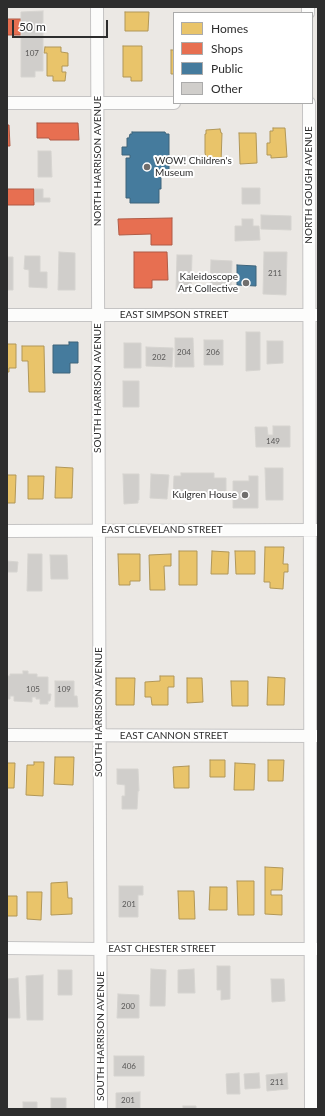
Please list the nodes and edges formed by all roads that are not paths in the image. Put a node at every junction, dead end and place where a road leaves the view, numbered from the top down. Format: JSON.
{"nodes":[{"id":1,"x":98,"y":7,"type":"edge"},
{"id":2,"x":7,"y":103,"type":"edge"},
{"id":3,"x":98,"y":103,"type":"junction"},
{"id":4,"x":173,"y":103,"type":"edge"},
{"id":5,"x":309,"y":104,"type":"edge"},
{"id":6,"x":98,"y":314,"type":"junction"},
{"id":7,"x":313,"y":314,"type":"edge"},
{"id":8,"x":7,"y":315,"type":"edge"},
{"id":9,"x":99,"y":530,"type":"junction"},
{"id":10,"x":314,"y":530,"type":"edge"},
{"id":11,"x":7,"y":531,"type":"edge"},
{"id":12,"x":7,"y":735,"type":"edge"},
{"id":13,"x":99,"y":736,"type":"junction"},
{"id":14,"x":314,"y":736,"type":"edge"},
{"id":15,"x":7,"y":948,"type":"edge"},
{"id":16,"x":100,"y":949,"type":"junction"},
{"id":17,"x":314,"y":949,"type":"edge"},
{"id":18,"x":101,"y":1109,"type":"edge"},
{"id":19,"x":311,"y":1109,"type":"edge"}],
"edges":[{"from":1,"to":3,"type":"street","name":"NORTH HARRISON AVENUE"},
{"from":2,"to":3,"type":"street"},
{"from":3,"to":4,"type":"street"},
{"from":3,"to":6,"type":"street","name":"NORTH HARRISON AVENUE"},
{"from":5,"to":7,"type":"street","name":"NORTH GOUGH AVENUE"},
{"from":6,"to":7,"type":"street","name":"EAST SIMPSON STREET"},
{"from":6,"to":8,"type":"street","name":"EAST SIMPSON STREET"},
{"from":6,"to":9,"type":"street","name":"SOUTH HARRISON AVENUE"},
{"from":7,"to":10,"type":"street","name":"NORTH GOUGH AVENUE"},
{"from":9,"to":10,"type":"street","name":"EAST CLEVELAND STREET"},
{"from":9,"to":11,"type":"street","name":"EAST CLEVELAND STREET"},
{"from":9,"to":13,"type":"street","name":"SOUTH HARRISON AVENUE"},
{"from":10,"to":14,"type":"street","name":"NORTH GOUGH AVENUE"},
{"from":12,"to":13,"type":"street","name":"EAST CANNON STREET"},
{"from":13,"to":14,"type":"street","name":"EAST CANNON STREET"},
{"from":13,"to":16,"type":"street","name":"SOUTH HARRISON AVENUE"},
{"from":14,"to":17,"type":"street","name":"NORTH GOUGH AVENUE"},
{"from":15,"to":16,"type":"street","name":"EAST CHESTER STREET"},
{"from":16,"to":17,"type":"street","name":"EAST CHESTER STREET"},
{"from":16,"to":18,"type":"street","name":"SOUTH HARRISON AVENUE"},
{"from":17,"to":19,"type":"street","name":"NORTH GOUGH AVENUE"}]}
